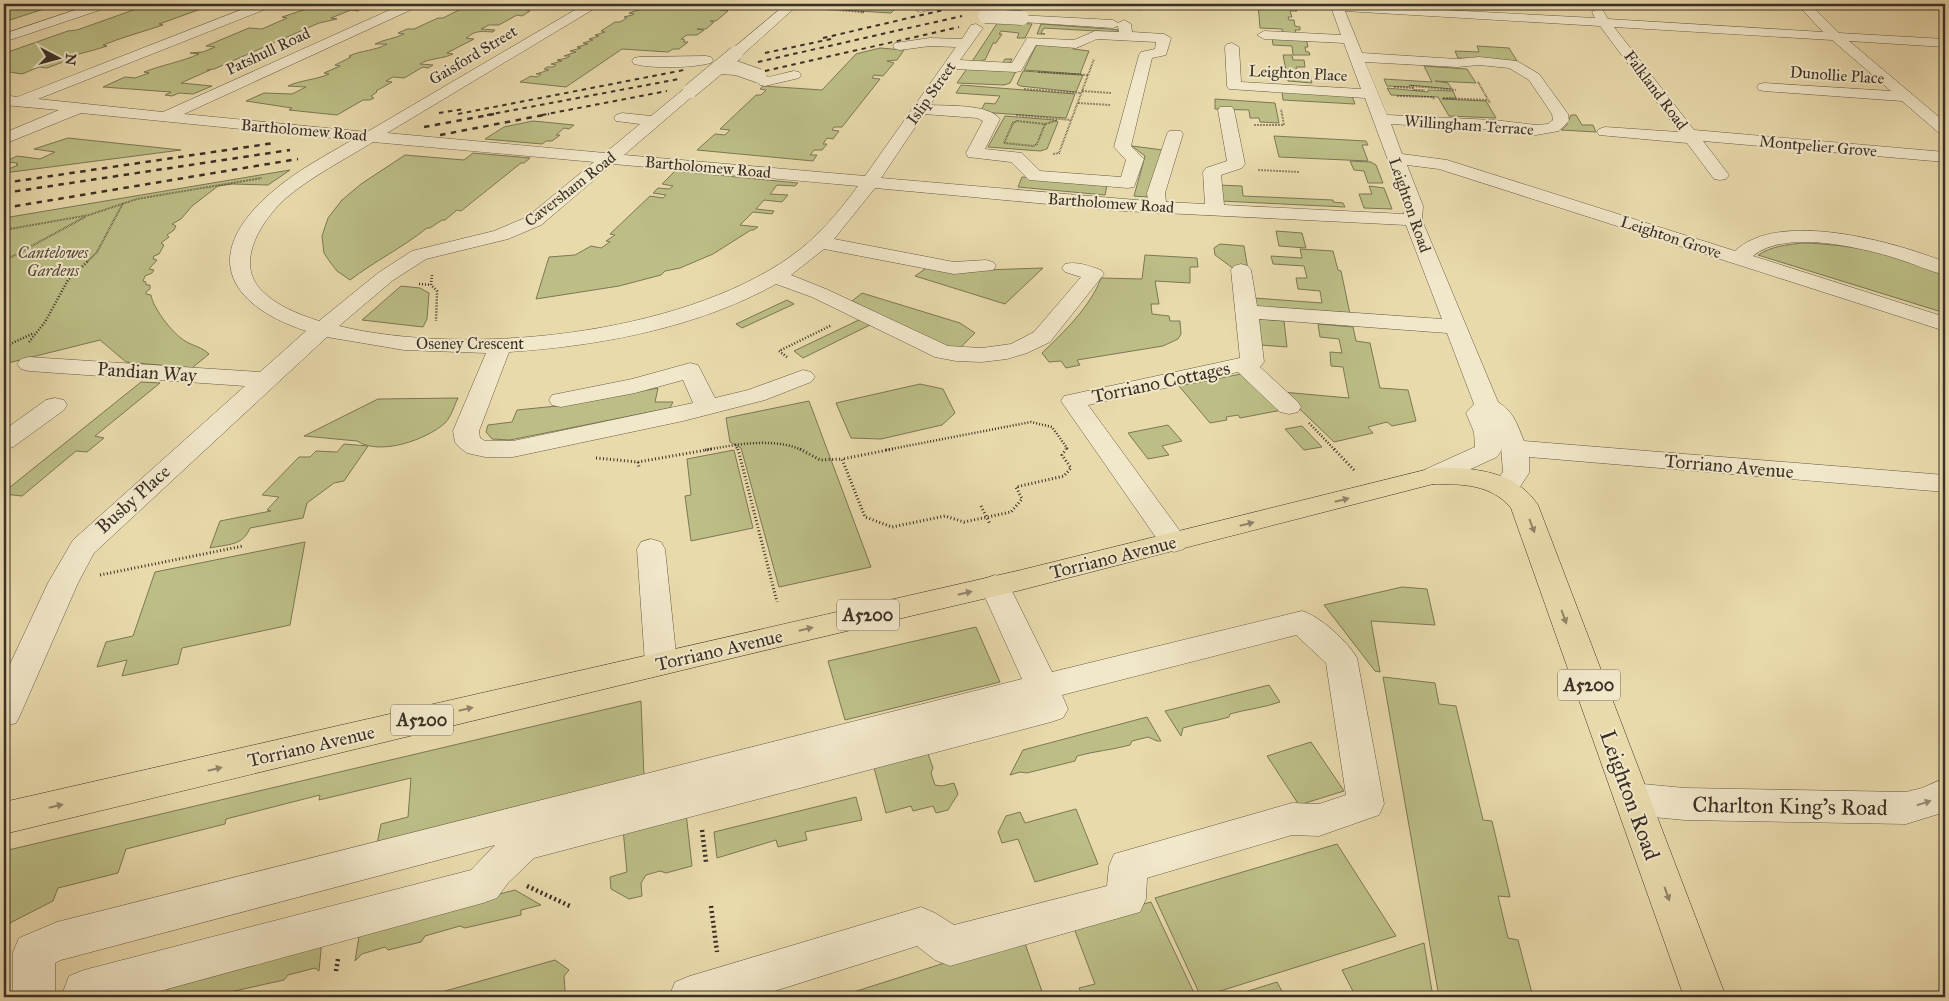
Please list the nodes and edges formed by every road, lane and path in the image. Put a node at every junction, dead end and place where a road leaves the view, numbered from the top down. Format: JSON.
{"nodes":[{"id":1,"x":18,"y":4,"type":"edge"},
{"id":2,"x":105,"y":4,"type":"edge"},
{"id":3,"x":267,"y":4,"type":"edge"},
{"id":4,"x":413,"y":4,"type":"edge"},
{"id":5,"x":593,"y":4,"type":"edge"},
{"id":6,"x":936,"y":4,"type":"edge"},
{"id":7,"x":993,"y":4,"type":"edge"},
{"id":8,"x":1147,"y":4,"type":"edge"},
{"id":9,"x":1594,"y":4,"type":"edge"},
{"id":10,"x":1803,"y":4,"type":"edge"},
{"id":11,"x":791,"y":5,"type":"edge"},
{"id":12,"x":1144,"y":5,"type":"dead end"},
{"id":13,"x":1336,"y":5,"type":"edge"},
{"id":14,"x":4,"y":8,"type":"edge"},
{"id":15,"x":922,"y":8,"type":"dead end"},
{"id":16,"x":863,"y":12,"type":"dead end"},
{"id":17,"x":980,"y":22,"type":"junction"},
{"id":18,"x":1603,"y":22,"type":"junction"},
{"id":19,"x":1344,"y":23,"type":"junction"},
{"id":20,"x":1126,"y":24,"type":"junction"},
{"id":21,"x":1360,"y":24,"type":"dead end"},
{"id":22,"x":1264,"y":35,"type":"dead end"},
{"id":23,"x":1836,"y":36,"type":"junction"},
{"id":24,"x":4,"y":38,"type":"edge"},
{"id":25,"x":1349,"y":39,"type":"junction"},
{"id":26,"x":966,"y":43,"type":"junction"},
{"id":27,"x":1945,"y":43,"type":"edge"},
{"id":28,"x":1076,"y":44,"type":"junction"},
{"id":29,"x":900,"y":46,"type":"dead end"},
{"id":30,"x":1232,"y":47,"type":"dead end"},
{"id":31,"x":1356,"y":57,"type":"junction"},
{"id":32,"x":727,"y":60,"type":"junction"},
{"id":33,"x":639,"y":61,"type":"dead end"},
{"id":34,"x":660,"y":62,"type":"junction"},
{"id":35,"x":1467,"y":62,"type":"junction"},
{"id":36,"x":951,"y":64,"type":"junction"},
{"id":37,"x":1016,"y":68,"type":"junction"},
{"id":38,"x":625,"y":70,"type":"dead end"},
{"id":39,"x":794,"y":75,"type":"dead end"},
{"id":40,"x":1088,"y":75,"type":"junction"},
{"id":41,"x":1451,"y":82,"type":"dead end"},
{"id":42,"x":458,"y":84,"type":"junction"},
{"id":43,"x":475,"y":86,"type":"dead end"},
{"id":44,"x":1764,"y":87,"type":"dead end"},
{"id":45,"x":1277,"y":89,"type":"junction"},
{"id":46,"x":1368,"y":90,"type":"junction"},
{"id":47,"x":1456,"y":90,"type":"junction"},
{"id":48,"x":1082,"y":91,"type":"junction"},
{"id":49,"x":1908,"y":97,"type":"junction"},
{"id":50,"x":1443,"y":98,"type":"dead end"},
{"id":51,"x":1460,"y":99,"type":"junction"},
{"id":52,"x":11,"y":100,"type":"edge"},
{"id":53,"x":1488,"y":100,"type":"junction"},
{"id":54,"x":1134,"y":101,"type":"junction"},
{"id":55,"x":1435,"y":101,"type":"dead end"},
{"id":56,"x":1078,"y":102,"type":"junction"},
{"id":57,"x":80,"y":108,"type":"junction"},
{"id":58,"x":920,"y":109,"type":"junction"},
{"id":59,"x":1226,"y":110,"type":"dead end"},
{"id":60,"x":980,"y":113,"type":"junction"},
{"id":61,"x":165,"y":117,"type":"junction"},
{"id":62,"x":622,"y":118,"type":"dead end"},
{"id":63,"x":1061,"y":119,"type":"junction"},
{"id":64,"x":1379,"y":119,"type":"junction"},
{"id":65,"x":1071,"y":120,"type":"junction"},
{"id":66,"x":655,"y":121,"type":"junction"},
{"id":67,"x":1045,"y":124,"type":"junction"},
{"id":68,"x":1504,"y":128,"type":"junction"},
{"id":69,"x":1231,"y":130,"type":"junction"},
{"id":70,"x":1945,"y":130,"type":"edge"},
{"id":71,"x":1604,"y":132,"type":"dead end"},
{"id":72,"x":1174,"y":134,"type":"dead end"},
{"id":73,"x":370,"y":137,"type":"junction"},
{"id":74,"x":1691,"y":137,"type":"junction"},
{"id":75,"x":4,"y":140,"type":"edge"},
{"id":76,"x":1945,"y":157,"type":"edge"},
{"id":77,"x":610,"y":158,"type":"junction"},
{"id":78,"x":1394,"y":158,"type":"junction"},
{"id":79,"x":1020,"y":160,"type":"junction"},
{"id":80,"x":1236,"y":164,"type":"junction"},
{"id":81,"x":1300,"y":172,"type":"dead end"},
{"id":82,"x":1720,"y":175,"type":"dead end"},
{"id":83,"x":302,"y":178,"type":"junction"},
{"id":84,"x":869,"y":181,"type":"junction"},
{"id":85,"x":1128,"y":184,"type":"junction"},
{"id":86,"x":123,"y":202,"type":"junction"},
{"id":87,"x":1123,"y":205,"type":"junction"},
{"id":88,"x":1158,"y":207,"type":"junction"},
{"id":89,"x":1215,"y":209,"type":"junction"},
{"id":90,"x":89,"y":215,"type":"junction"},
{"id":91,"x":1413,"y":220,"type":"junction"},
{"id":92,"x":4,"y":230,"type":"edge"},
{"id":93,"x":822,"y":243,"type":"junction"},
{"id":94,"x":1739,"y":259,"type":"junction"},
{"id":95,"x":4,"y":261,"type":"edge"},
{"id":96,"x":986,"y":266,"type":"dead end"},
{"id":97,"x":1943,"y":266,"type":"edge"},
{"id":98,"x":399,"y":267,"type":"junction"},
{"id":99,"x":1072,"y":268,"type":"dead end"},
{"id":100,"x":1242,"y":270,"type":"dead end"},
{"id":101,"x":775,"y":276,"type":"junction"},
{"id":102,"x":1247,"y":312,"type":"junction"},
{"id":103,"x":835,"y":323,"type":"dead end"},
{"id":104,"x":1945,"y":324,"type":"edge"},
{"id":105,"x":1455,"y":327,"type":"junction"},
{"id":106,"x":322,"y":329,"type":"junction"},
{"id":107,"x":34,"y":333,"type":"junction"},
{"id":108,"x":416,"y":344,"type":"junction"},
{"id":109,"x":500,"y":346,"type":"junction"},
{"id":110,"x":4,"y":347,"type":"edge"},
{"id":111,"x":28,"y":355,"type":"joint"},
{"id":112,"x":1242,"y":364,"type":"junction"},
{"id":113,"x":802,"y":377,"type":"joint"},
{"id":114,"x":265,"y":380,"type":"junction"},
{"id":115,"x":560,"y":400,"type":"dead end"},
{"id":116,"x":54,"y":405,"type":"dead end"},
{"id":117,"x":1487,"y":406,"type":"junction"},
{"id":118,"x":707,"y":407,"type":"junction"},
{"id":119,"x":1289,"y":407,"type":"joint"},
{"id":120,"x":4,"y":442,"type":"edge"},
{"id":121,"x":735,"y":445,"type":"junction"},
{"id":122,"x":1514,"y":448,"type":"junction"},
{"id":123,"x":595,"y":458,"type":"dead end"},
{"id":124,"x":842,"y":459,"type":"junction"},
{"id":125,"x":638,"y":462,"type":"junction"},
{"id":126,"x":639,"y":467,"type":"dead end"},
{"id":127,"x":1433,"y":476,"type":"junction"},
{"id":128,"x":1945,"y":484,"type":"edge"},
{"id":129,"x":1506,"y":487,"type":"junction"},
{"id":130,"x":1375,"y":492,"type":"junction"},
{"id":131,"x":981,"y":506,"type":"dead end"},
{"id":132,"x":988,"y":518,"type":"junction"},
{"id":133,"x":990,"y":524,"type":"dead end"},
{"id":134,"x":1174,"y":542,"type":"junction"},
{"id":135,"x":243,"y":546,"type":"dead end"},
{"id":136,"x":651,"y":549,"type":"dead end"},
{"id":137,"x":63,"y":583,"type":"junction"},
{"id":138,"x":996,"y":586,"type":"junction"},
{"id":139,"x":777,"y":602,"type":"dead end"},
{"id":140,"x":661,"y":663,"type":"junction"},
{"id":141,"x":1041,"y":687,"type":"junction"},
{"id":142,"x":4,"y":713,"type":"edge"},
{"id":143,"x":1945,"y":793,"type":"edge"},
{"id":144,"x":1632,"y":799,"type":"junction"},
{"id":145,"x":4,"y":818,"type":"edge"},
{"id":146,"x":494,"y":871,"type":"junction"},
{"id":147,"x":711,"y":906,"type":"dead end"},
{"id":148,"x":572,"y":907,"type":"dead end"},
{"id":149,"x":705,"y":992,"type":"edge"},
{"id":150,"x":34,"y":997,"type":"edge"},
{"id":151,"x":82,"y":997,"type":"edge"},
{"id":152,"x":1705,"y":997,"type":"edge"}],
"edges":[{"from":1,"to":14,"type":"path"},
{"from":2,"to":24,"type":"street"},
{"from":3,"to":52,"type":"street"},
{"from":4,"to":61,"type":"street","name":"Patshull Road"},
{"from":5,"to":42,"type":"street","name":"Gaisford Street"},
{"from":6,"to":15,"type":"street"},
{"from":7,"to":17,"type":"street","name":"Islip Street"},
{"from":8,"to":12,"type":"path"},
{"from":9,"to":18,"type":"street","name":"Falkland Road"},
{"from":10,"to":23,"type":"street"},
{"from":11,"to":16,"type":"path"},
{"from":11,"to":32,"type":"street","name":"Caversham Road"},
{"from":13,"to":18,"type":"street"},
{"from":13,"to":19,"type":"street","name":"Leighton Road"},
{"from":17,"to":20,"type":"street","bridge":true},
{"from":17,"to":26,"type":"street","name":"Islip Street"},
{"from":18,"to":23,"type":"street"},
{"from":18,"to":74,"type":"street","name":"Falkland Road"},
{"from":19,"to":21,"type":"street"},
{"from":19,"to":25,"type":"street","name":"Leighton Road"},
{"from":20,"to":28,"type":"street"},
{"from":20,"to":54,"type":"street"},
{"from":22,"to":25,"type":"street"},
{"from":23,"to":27,"type":"street"},
{"from":23,"to":49,"type":"street"},
{"from":25,"to":31,"type":"street","name":"Leighton Road"},
{"from":26,"to":29,"type":"street"},
{"from":26,"to":36,"type":"street","name":"Islip Street"},
{"from":28,"to":37,"type":"street"},
{"from":28,"to":40,"type":"path"},
{"from":30,"to":45,"type":"street","name":"Leighton Place"},
{"from":31,"to":35,"type":"street","name":"Willingham Terrace"},
{"from":31,"to":46,"type":"street","name":"Leighton Road"},
{"from":32,"to":34,"type":"street"},
{"from":32,"to":39,"type":"street","bridge":true},
{"from":32,"to":66,"type":"street","name":"Caversham Road","bridge":true},
{"from":33,"to":34,"type":"street"},
{"from":34,"to":38,"type":"street"},
{"from":35,"to":53,"type":"path"},
{"from":35,"to":68,"type":"street","name":"Willingham Terrace"},
{"from":36,"to":37,"type":"street"},
{"from":36,"to":58,"type":"street","name":"Islip Street"},
{"from":37,"to":40,"type":"path"},
{"from":40,"to":48,"type":"path"},
{"from":41,"to":47,"type":"path"},
{"from":42,"to":43,"type":"street"},
{"from":42,"to":73,"type":"street","name":"Gaisford Street"},
{"from":44,"to":49,"type":"street","name":"Dunollie Place"},
{"from":45,"to":46,"type":"street","name":"Leighton Place"},
{"from":45,"to":69,"type":"path"},
{"from":46,"to":47,"type":"path"},
{"from":46,"to":55,"type":"path"},
{"from":46,"to":64,"type":"street","name":"Leighton Road"},
{"from":47,"to":51,"type":"path"},
{"from":48,"to":54,"type":"path"},
{"from":48,"to":56,"type":"path"},
{"from":49,"to":70,"type":"street"},
{"from":50,"to":51,"type":"path"},
{"from":51,"to":53,"type":"path"},
{"from":52,"to":57,"type":"street","name":"Bartholomew Road"},
{"from":53,"to":68,"type":"path"},
{"from":54,"to":56,"type":"path"},
{"from":54,"to":85,"type":"street"},
{"from":56,"to":65,"type":"path"},
{"from":57,"to":61,"type":"street","name":"Bartholomew Road"},
{"from":57,"to":75,"type":"street"},
{"from":58,"to":60,"type":"street"},
{"from":58,"to":84,"type":"street","name":"Islip Street"},
{"from":59,"to":69,"type":"street"},
{"from":60,"to":63,"type":"path"},
{"from":60,"to":79,"type":"street"},
{"from":61,"to":73,"type":"street","name":"Bartholomew Road"},
{"from":62,"to":66,"type":"street"},
{"from":63,"to":65,"type":"path"},
{"from":63,"to":67,"type":"path"},
{"from":64,"to":68,"type":"street","name":"Willingham Terrace"},
{"from":64,"to":78,"type":"street","name":"Leighton Road"},
{"from":65,"to":79,"type":"path"},
{"from":66,"to":77,"type":"street","name":"Caversham Road"},
{"from":67,"to":67,"type":"path"},
{"from":69,"to":80,"type":"street"},
{"from":71,"to":74,"type":"street"},
{"from":72,"to":88,"type":"street"},
{"from":73,"to":77,"type":"street","name":"Bartholomew Road"},
{"from":73,"to":83,"type":"street","name":"Oseney Crescent"},
{"from":74,"to":76,"type":"street","name":"Montpelier Grove"},
{"from":74,"to":82,"type":"street","name":"Falkland Road"},
{"from":77,"to":84,"type":"street","name":"Bartholomew Road"},
{"from":77,"to":98,"type":"street","name":"Caversham Road"},
{"from":78,"to":91,"type":"street","name":"Leighton Road"},
{"from":78,"to":94,"type":"street","name":"Leighton Grove"},
{"from":79,"to":85,"type":"street"},
{"from":80,"to":81,"type":"path"},
{"from":80,"to":89,"type":"street"},
{"from":83,"to":86,"type":"path"},
{"from":83,"to":106,"type":"street","name":"Oseney Crescent"},
{"from":84,"to":87,"type":"street","name":"Bartholomew Road"},
{"from":84,"to":93,"type":"street","name":"Oseney Crescent"},
{"from":85,"to":87,"type":"street"},
{"from":86,"to":90,"type":"path"},
{"from":86,"to":107,"type":"path"},
{"from":87,"to":88,"type":"street","name":"Bartholomew Road"},
{"from":88,"to":89,"type":"street","name":"Bartholomew Road"},
{"from":89,"to":91,"type":"street","name":"Bartholomew Road"},
{"from":90,"to":92,"type":"path"},
{"from":90,"to":95,"type":"path"},
{"from":91,"to":105,"type":"street","name":"Leighton Road"},
{"from":93,"to":96,"type":"street"},
{"from":93,"to":101,"type":"street","name":"Oseney Crescent"},
{"from":94,"to":97,"type":"street"},
{"from":94,"to":104,"type":"street","name":"Leighton Grove"},
{"from":98,"to":106,"type":"street","name":"Caversham Road"},
{"from":98,"to":108,"type":"path"},
{"from":99,"to":101,"type":"street"},
{"from":100,"to":102,"type":"street","name":"Torriano Cottages"},
{"from":101,"to":109,"type":"street","name":"Oseney Crescent"},
{"from":102,"to":105,"type":"street"},
{"from":102,"to":112,"type":"street","name":"Torriano Cottages"},
{"from":103,"to":113,"type":"path"},
{"from":105,"to":117,"type":"street","name":"Leighton Road"},
{"from":106,"to":108,"type":"street","name":"Oseney Crescent"},
{"from":106,"to":114,"type":"street","name":"Busby Place"},
{"from":107,"to":110,"type":"path"},
{"from":107,"to":111,"type":"path"},
{"from":108,"to":109,"type":"street","name":"Oseney Crescent"},
{"from":109,"to":118,"type":"street"},
{"from":111,"to":114,"type":"street","name":"Pandian Way"},
{"from":112,"to":119,"type":"street"},
{"from":112,"to":134,"type":"street","name":"Torriano Cottages"},
{"from":113,"to":118,"type":"street"},
{"from":114,"to":137,"type":"street","name":"Busby Place"},
{"from":115,"to":118,"type":"street"},
{"from":116,"to":120,"type":"street"},
{"from":117,"to":122,"type":"street","name":"Leighton Road"},
{"from":117,"to":127,"type":"street"},
{"from":119,"to":130,"type":"path"},
{"from":121,"to":124,"type":"path"},
{"from":121,"to":125,"type":"path"},
{"from":121,"to":139,"type":"path"},
{"from":122,"to":128,"type":"street","name":"Torriano Avenue"},
{"from":122,"to":129,"type":"street","name":"Leighton Road"},
{"from":123,"to":125,"type":"path"},
{"from":124,"to":132,"type":"path"},
{"from":124,"to":132,"type":"path"},
{"from":125,"to":126,"type":"path"},
{"from":127,"to":129,"type":"main road","name":"Leighton Road","number":"A5200"},
{"from":127,"to":130,"type":"main road","name":"Torriano Avenue","number":"A5200"},
{"from":129,"to":144,"type":"main road","name":"Leighton Road","number":"A5200","one_way":true},
{"from":134,"to":130,"type":"main road","name":"Torriano Avenue","number":"A5200","one_way":true},
{"from":131,"to":132,"type":"path"},
{"from":132,"to":133,"type":"path"},
{"from":134,"to":138,"type":"main road","name":"Torriano Avenue","number":"A5200"},
{"from":135,"to":137,"type":"path"},
{"from":136,"to":140,"type":"street"},
{"from":137,"to":142,"type":"street","name":"Busby Place"},
{"from":140,"to":138,"type":"main road","name":"Torriano Avenue","number":"A5200","one_way":true},
{"from":138,"to":141,"type":"street"},
{"from":145,"to":140,"type":"main road","name":"Torriano Avenue","number":"A5200","one_way":true},
{"from":141,"to":146,"type":"street"},
{"from":141,"to":149,"type":"street"},
{"from":141,"to":150,"type":"street"},
{"from":144,"to":143,"type":"street","name":"Charlton King's Road","one_way":true},
{"from":144,"to":152,"type":"main road","name":"Leighton Road","number":"A5200","one_way":true},
{"from":146,"to":148,"type":"path"},
{"from":146,"to":151,"type":"street"},
{"from":147,"to":149,"type":"path"}]}
